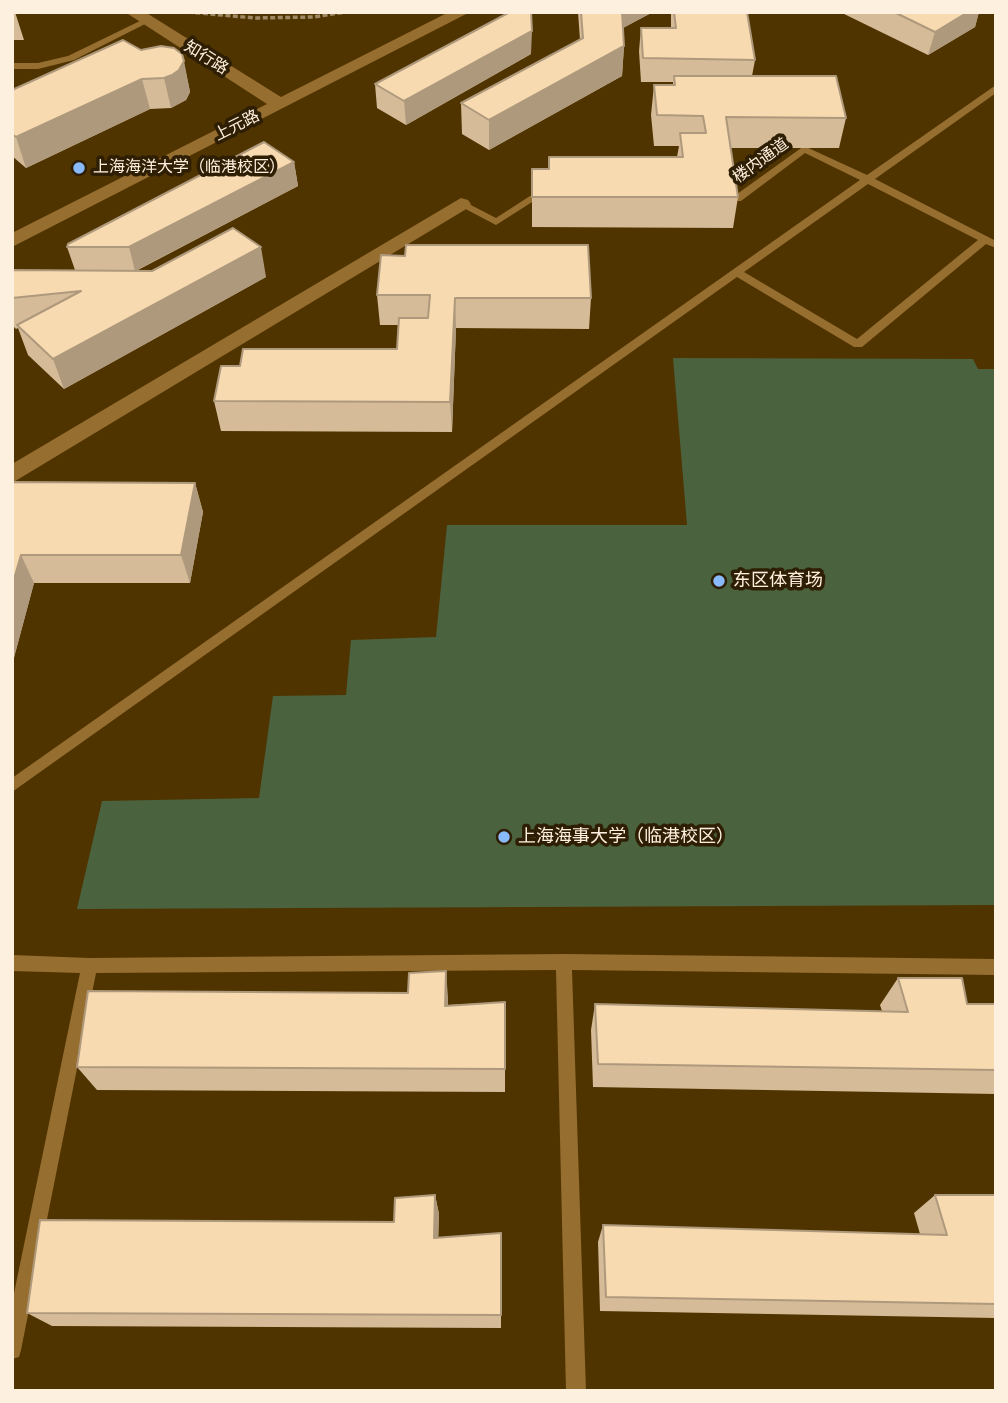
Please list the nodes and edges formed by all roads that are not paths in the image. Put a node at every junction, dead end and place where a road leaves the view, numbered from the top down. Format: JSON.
{"nodes":[{"id":1,"x":462,"y":12,"type":"edge"},
{"id":2,"x":140,"y":17,"type":"edge"},
{"id":3,"x":12,"y":66,"type":"edge"},
{"id":4,"x":996,"y":88,"type":"edge"},
{"id":5,"x":280,"y":104,"type":"junction"},
{"id":6,"x":560,"y":179,"type":"edge"},
{"id":7,"x":867,"y":179,"type":"junction"},
{"id":8,"x":715,"y":187,"type":"edge"},
{"id":9,"x":461,"y":204,"type":"joint"},
{"id":10,"x":12,"y":241,"type":"edge"},
{"id":11,"x":990,"y":243,"type":"edge"},
{"id":12,"x":736,"y":272,"type":"junction"},
{"id":13,"x":12,"y":475,"type":"edge"},
{"id":14,"x":12,"y":786,"type":"edge"},
{"id":15,"x":564,"y":962,"type":"junction"},
{"id":16,"x":12,"y":963,"type":"edge"},
{"id":17,"x":89,"y":966,"type":"junction"},
{"id":18,"x":996,"y":967,"type":"edge"},
{"id":19,"x":12,"y":1350,"type":"edge"},
{"id":20,"x":576,"y":1391,"type":"edge"}],
"edges":[{"from":1,"to":5,"type":"street","name":"上元路"},
{"from":2,"to":3,"type":"lane"},
{"from":2,"to":5,"type":"street","name":"知行路"},
{"from":4,"to":7,"type":"lane"},
{"from":5,"to":10,"type":"street","name":"上元路"},
{"from":6,"to":9,"type":"lane"},
{"from":7,"to":8,"type":"lane","name":"楼内通道"},
{"from":7,"to":11,"type":"lane"},
{"from":7,"to":12,"type":"lane"},
{"from":9,"to":13,"type":"street"},
{"from":11,"to":12,"type":"lane"},
{"from":12,"to":14,"type":"lane"},
{"from":15,"to":17,"type":"lane"},
{"from":15,"to":18,"type":"lane"},
{"from":15,"to":20,"type":"lane"},
{"from":16,"to":17,"type":"lane"},
{"from":17,"to":19,"type":"lane"}]}
